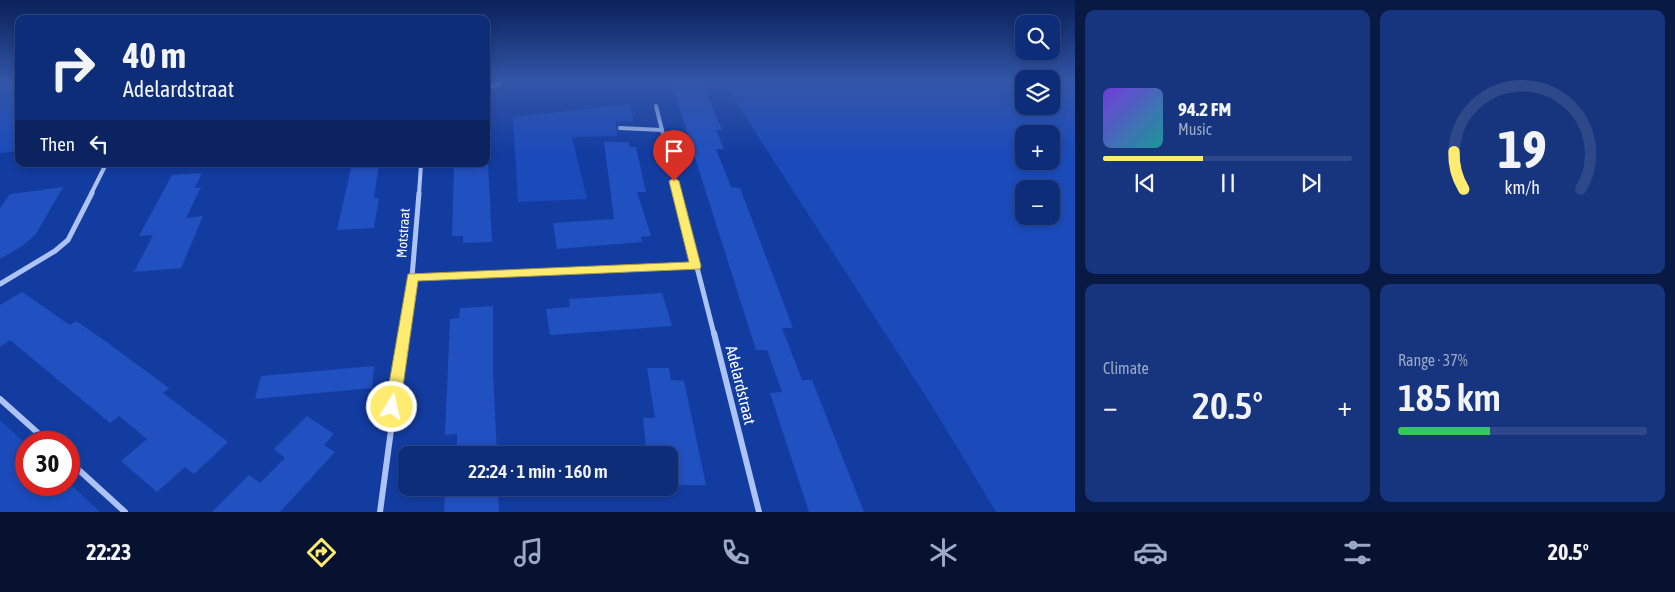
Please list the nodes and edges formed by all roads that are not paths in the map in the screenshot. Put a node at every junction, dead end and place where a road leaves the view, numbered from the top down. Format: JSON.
{"nodes":[{"id":1,"x":656,"y":106,"type":"dead end"},
{"id":2,"x":620,"y":128,"type":"dead end"},
{"id":3,"x":662,"y":130,"type":"junction"},
{"id":4,"x":104,"y":167,"type":"edge"},
{"id":5,"x":421,"y":167,"type":"edge"},
{"id":6,"x":696,"y":266,"type":"junction"},
{"id":7,"x":412,"y":277,"type":"junction"},
{"id":8,"x":0,"y":284,"type":"edge"},
{"id":9,"x":0,"y":399,"type":"edge"},
{"id":10,"x":36,"y":431,"type":"edge"},
{"id":11,"x":80,"y":471,"type":"edge"},
{"id":12,"x":125,"y":512,"type":"edge"},
{"id":13,"x":380,"y":512,"type":"edge"},
{"id":14,"x":759,"y":512,"type":"edge"}],
"edges":[{"from":1,"to":3,"type":"street","name":"Adelardstraat"},
{"from":2,"to":3,"type":"street"},
{"from":3,"to":6,"type":"street","name":"Adelardstraat"},
{"from":4,"to":8,"type":"street"},
{"from":5,"to":7,"type":"street","name":"Motstraat"},
{"from":6,"to":7,"type":"street"},
{"from":6,"to":14,"type":"street","name":"Adelardstraat"},
{"from":7,"to":13,"type":"street","name":"Motstraat"},
{"from":9,"to":10,"type":"street"},
{"from":11,"to":12,"type":"street"}]}
